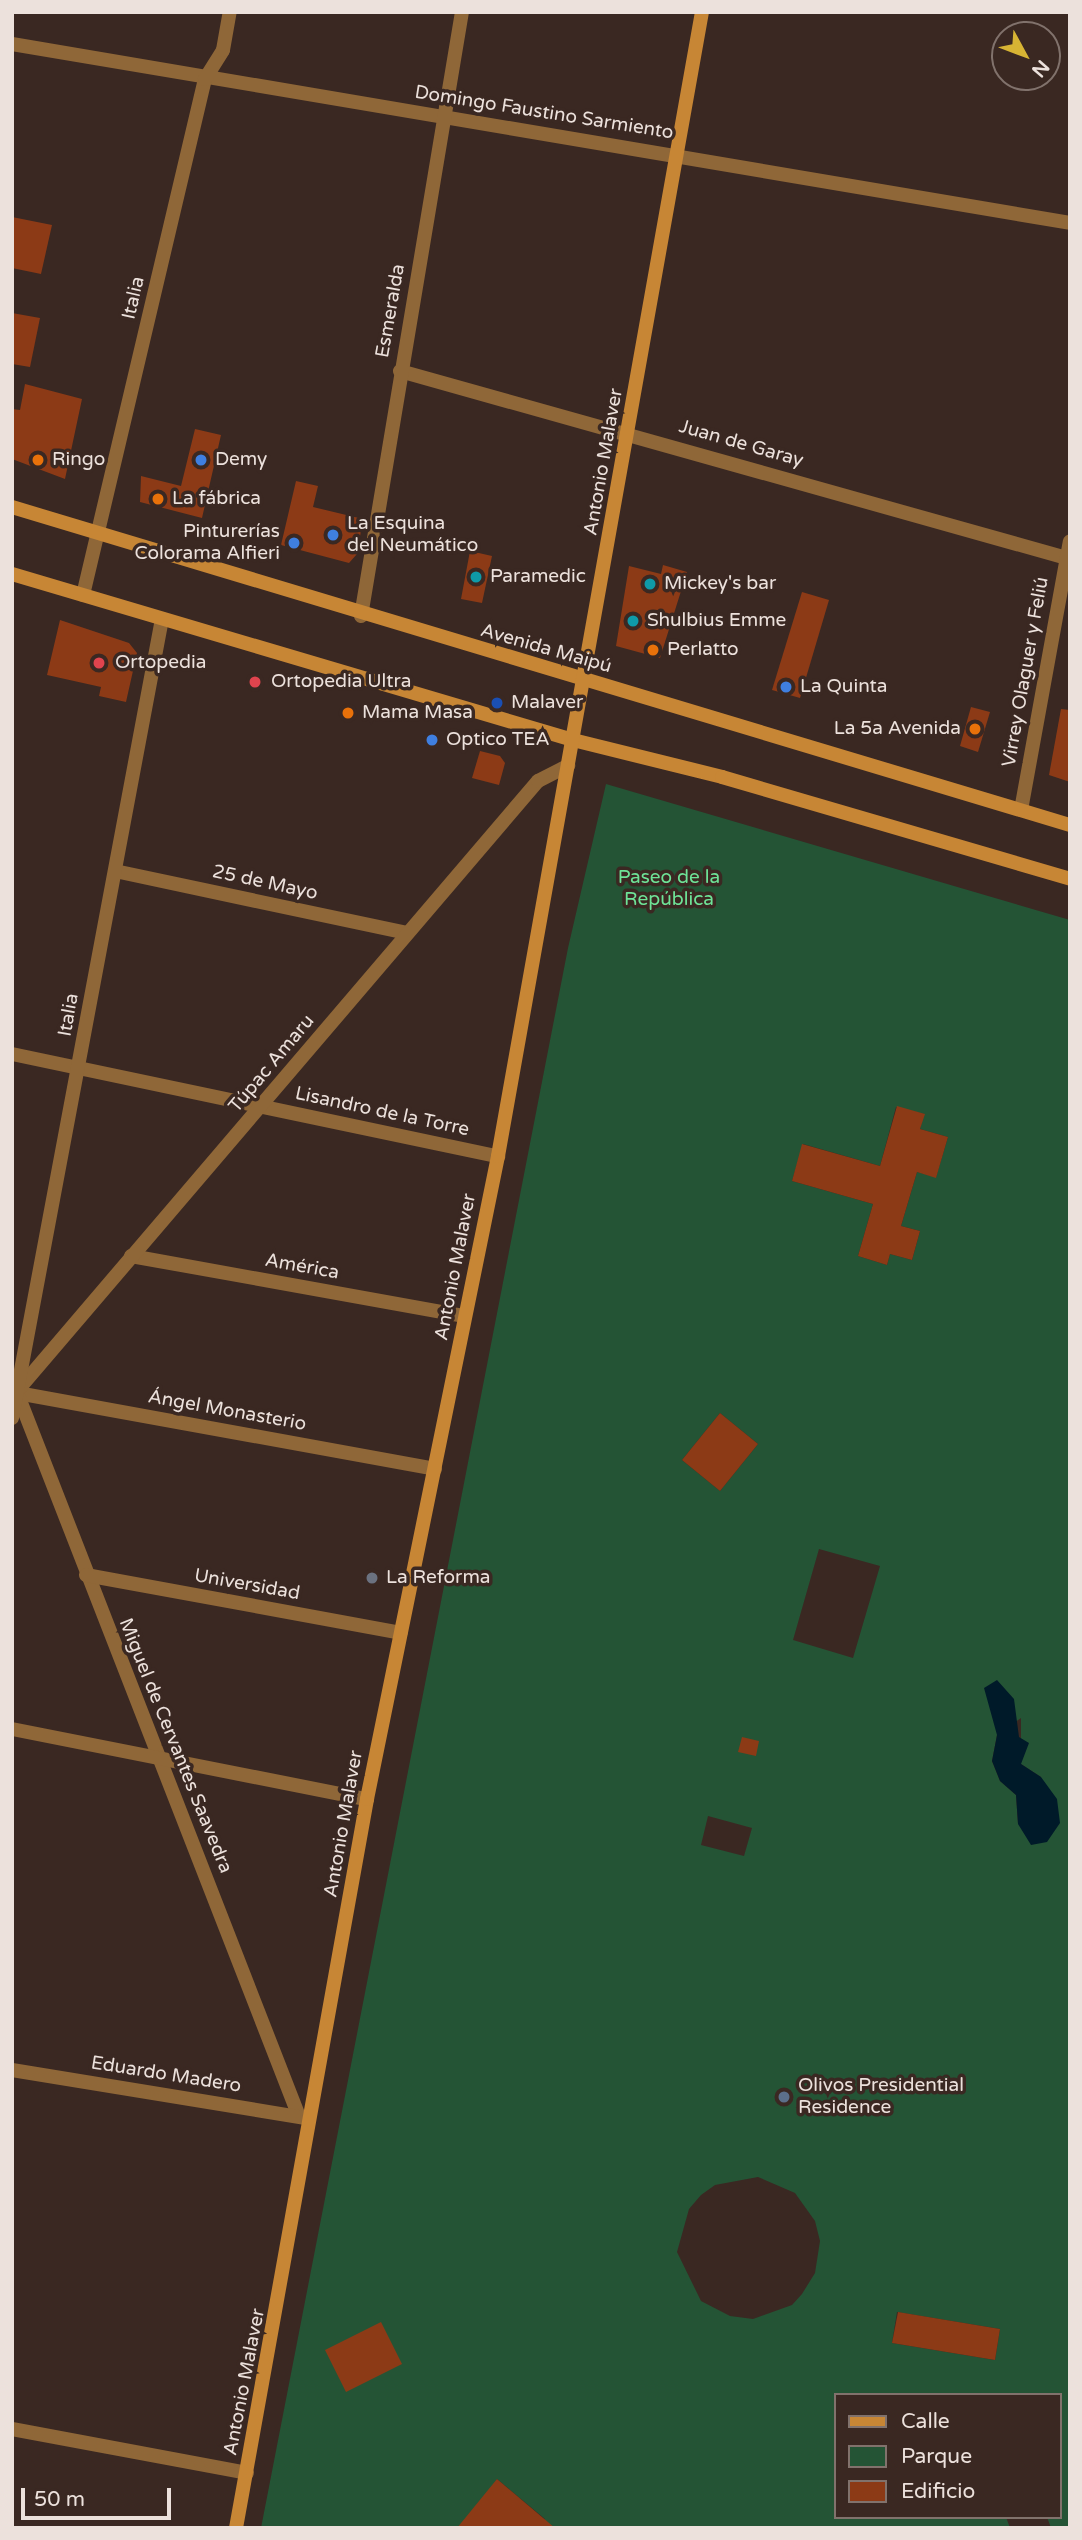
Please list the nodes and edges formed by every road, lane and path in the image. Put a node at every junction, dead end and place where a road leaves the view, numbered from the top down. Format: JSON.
{"nodes":[{"id":1,"x":230,"y":12,"type":"edge"},
{"id":2,"x":461,"y":12,"type":"edge"},
{"id":3,"x":702,"y":12,"type":"edge"},
{"id":4,"x":12,"y":44,"type":"edge"},
{"id":5,"x":205,"y":79,"type":"junction"},
{"id":6,"x":444,"y":116,"type":"junction"},
{"id":7,"x":677,"y":154,"type":"junction"},
{"id":8,"x":1070,"y":223,"type":"edge"},
{"id":9,"x":400,"y":371,"type":"junction"},
{"id":10,"x":630,"y":431,"type":"junction"},
{"id":11,"x":12,"y":507,"type":"edge"},
{"id":12,"x":98,"y":534,"type":"junction"},
{"id":13,"x":1070,"y":541,"type":"edge"},
{"id":14,"x":1068,"y":559,"type":"edge"},
{"id":15,"x":12,"y":573,"type":"edge"},
{"id":16,"x":83,"y":595,"type":"junction"},
{"id":17,"x":361,"y":616,"type":"junction"},
{"id":18,"x":162,"y":619,"type":"junction"},
{"id":19,"x":583,"y":679,"type":"junction"},
{"id":20,"x":573,"y":740,"type":"junction"},
{"id":21,"x":568,"y":766,"type":"junction"},
{"id":22,"x":1021,"y":810,"type":"junction"},
{"id":23,"x":1070,"y":825,"type":"edge"},
{"id":24,"x":115,"y":872,"type":"junction"},
{"id":25,"x":1070,"y":879,"type":"edge"},
{"id":26,"x":406,"y":933,"type":"junction"},
{"id":27,"x":12,"y":1054,"type":"edge"},
{"id":28,"x":79,"y":1067,"type":"junction"},
{"id":29,"x":262,"y":1106,"type":"junction"},
{"id":30,"x":498,"y":1156,"type":"junction"},
{"id":31,"x":131,"y":1256,"type":"junction"},
{"id":32,"x":465,"y":1316,"type":"junction"},
{"id":33,"x":14,"y":1394,"type":"edge"},
{"id":34,"x":12,"y":1418,"type":"edge"},
{"id":35,"x":435,"y":1469,"type":"junction"},
{"id":36,"x":86,"y":1575,"type":"junction"},
{"id":37,"x":401,"y":1633,"type":"junction"},
{"id":38,"x":12,"y":1729,"type":"edge"},
{"id":39,"x":160,"y":1757,"type":"junction"},
{"id":40,"x":367,"y":1799,"type":"junction"},
{"id":41,"x":12,"y":2070,"type":"edge"},
{"id":42,"x":298,"y":2114,"type":"junction"},
{"id":43,"x":313,"y":2123,"type":"junction"},
{"id":44,"x":12,"y":2429,"type":"edge"},
{"id":45,"x":247,"y":2473,"type":"junction"},
{"id":46,"x":236,"y":2528,"type":"edge"}],
"edges":[{"from":1,"to":5,"type":"street","name":"Italia"},
{"from":2,"to":6,"type":"street","name":"Esmeralda"},
{"from":3,"to":7,"type":"street","name":"Antonio Malaver"},
{"from":4,"to":5,"type":"street","name":"Domingo Faustino Sarmiento"},
{"from":5,"to":6,"type":"street","name":"Domingo Faustino Sarmiento"},
{"from":5,"to":12,"type":"street","name":"Italia"},
{"from":6,"to":7,"type":"street","name":"Domingo Faustino Sarmiento"},
{"from":6,"to":9,"type":"street","name":"Esmeralda"},
{"from":7,"to":8,"type":"street","name":"Domingo Faustino Sarmiento"},
{"from":7,"to":10,"type":"street","name":"Antonio Malaver"},
{"from":9,"to":10,"type":"street","name":"Juan de Garay"},
{"from":9,"to":17,"type":"street","name":"Esmeralda"},
{"from":10,"to":14,"type":"street","name":"Juan de Garay"},
{"from":10,"to":19,"type":"street","name":"Antonio Malaver"},
{"from":11,"to":12,"type":"street","name":"Avenida Maipú"},
{"from":12,"to":16,"type":"street","name":"Italia"},
{"from":12,"to":17,"type":"street","name":"Avenida Maipú"},
{"from":13,"to":14,"type":"street","name":"Virrey Olaguer y Feliú"},
{"from":14,"to":22,"type":"street","name":"Virrey Olaguer y Feliú"},
{"from":15,"to":16,"type":"street"},
{"from":16,"to":18,"type":"street"},
{"from":17,"to":19,"type":"street","name":"Avenida Maipú"},
{"from":18,"to":20,"type":"street"},
{"from":18,"to":24,"type":"street","name":"Italia"},
{"from":19,"to":20,"type":"street","name":"Antonio Malaver"},
{"from":19,"to":22,"type":"street","name":"Avenida Maipú"},
{"from":20,"to":21,"type":"street","name":"Antonio Malaver"},
{"from":20,"to":25,"type":"street"},
{"from":21,"to":26,"type":"street","name":"Túpac Amaru"},
{"from":21,"to":30,"type":"street","name":"Antonio Malaver"},
{"from":22,"to":23,"type":"street","name":"Avenida Maipú"},
{"from":24,"to":26,"type":"street","name":"25 de Mayo"},
{"from":24,"to":28,"type":"street","name":"Italia"},
{"from":26,"to":29,"type":"street","name":"Túpac Amaru"},
{"from":27,"to":28,"type":"street","name":"Lisandro de la Torre"},
{"from":28,"to":29,"type":"street","name":"Lisandro de la Torre"},
{"from":28,"to":33,"type":"street","name":"Italia"},
{"from":29,"to":30,"type":"street","name":"Lisandro de la Torre"},
{"from":29,"to":31,"type":"street","name":"Túpac Amaru"},
{"from":30,"to":32,"type":"street","name":"Antonio Malaver"},
{"from":31,"to":32,"type":"street","name":"América"},
{"from":31,"to":33,"type":"street","name":"Túpac Amaru"},
{"from":32,"to":35,"type":"street","name":"Antonio Malaver"},
{"from":33,"to":34,"type":"street","name":"Italia"},
{"from":33,"to":35,"type":"street","name":"Ángel Monasterio"},
{"from":33,"to":36,"type":"street","name":"Miguel de Cervantes Saavedra"},
{"from":35,"to":37,"type":"street","name":"Antonio Malaver"},
{"from":36,"to":37,"type":"street","name":"Universidad"},
{"from":36,"to":39,"type":"street","name":"Miguel de Cervantes Saavedra"},
{"from":37,"to":40,"type":"street","name":"Antonio Malaver"},
{"from":38,"to":39,"type":"street"},
{"from":39,"to":40,"type":"street"},
{"from":39,"to":42,"type":"street","name":"Miguel de Cervantes Saavedra"},
{"from":40,"to":43,"type":"street","name":"Antonio Malaver"},
{"from":41,"to":42,"type":"street","name":"Eduardo Madero"},
{"from":42,"to":43,"type":"street","name":"Eduardo Madero"},
{"from":43,"to":45,"type":"street","name":"Antonio Malaver"},
{"from":44,"to":45,"type":"street"},
{"from":45,"to":46,"type":"street","name":"Antonio Malaver"}]}
